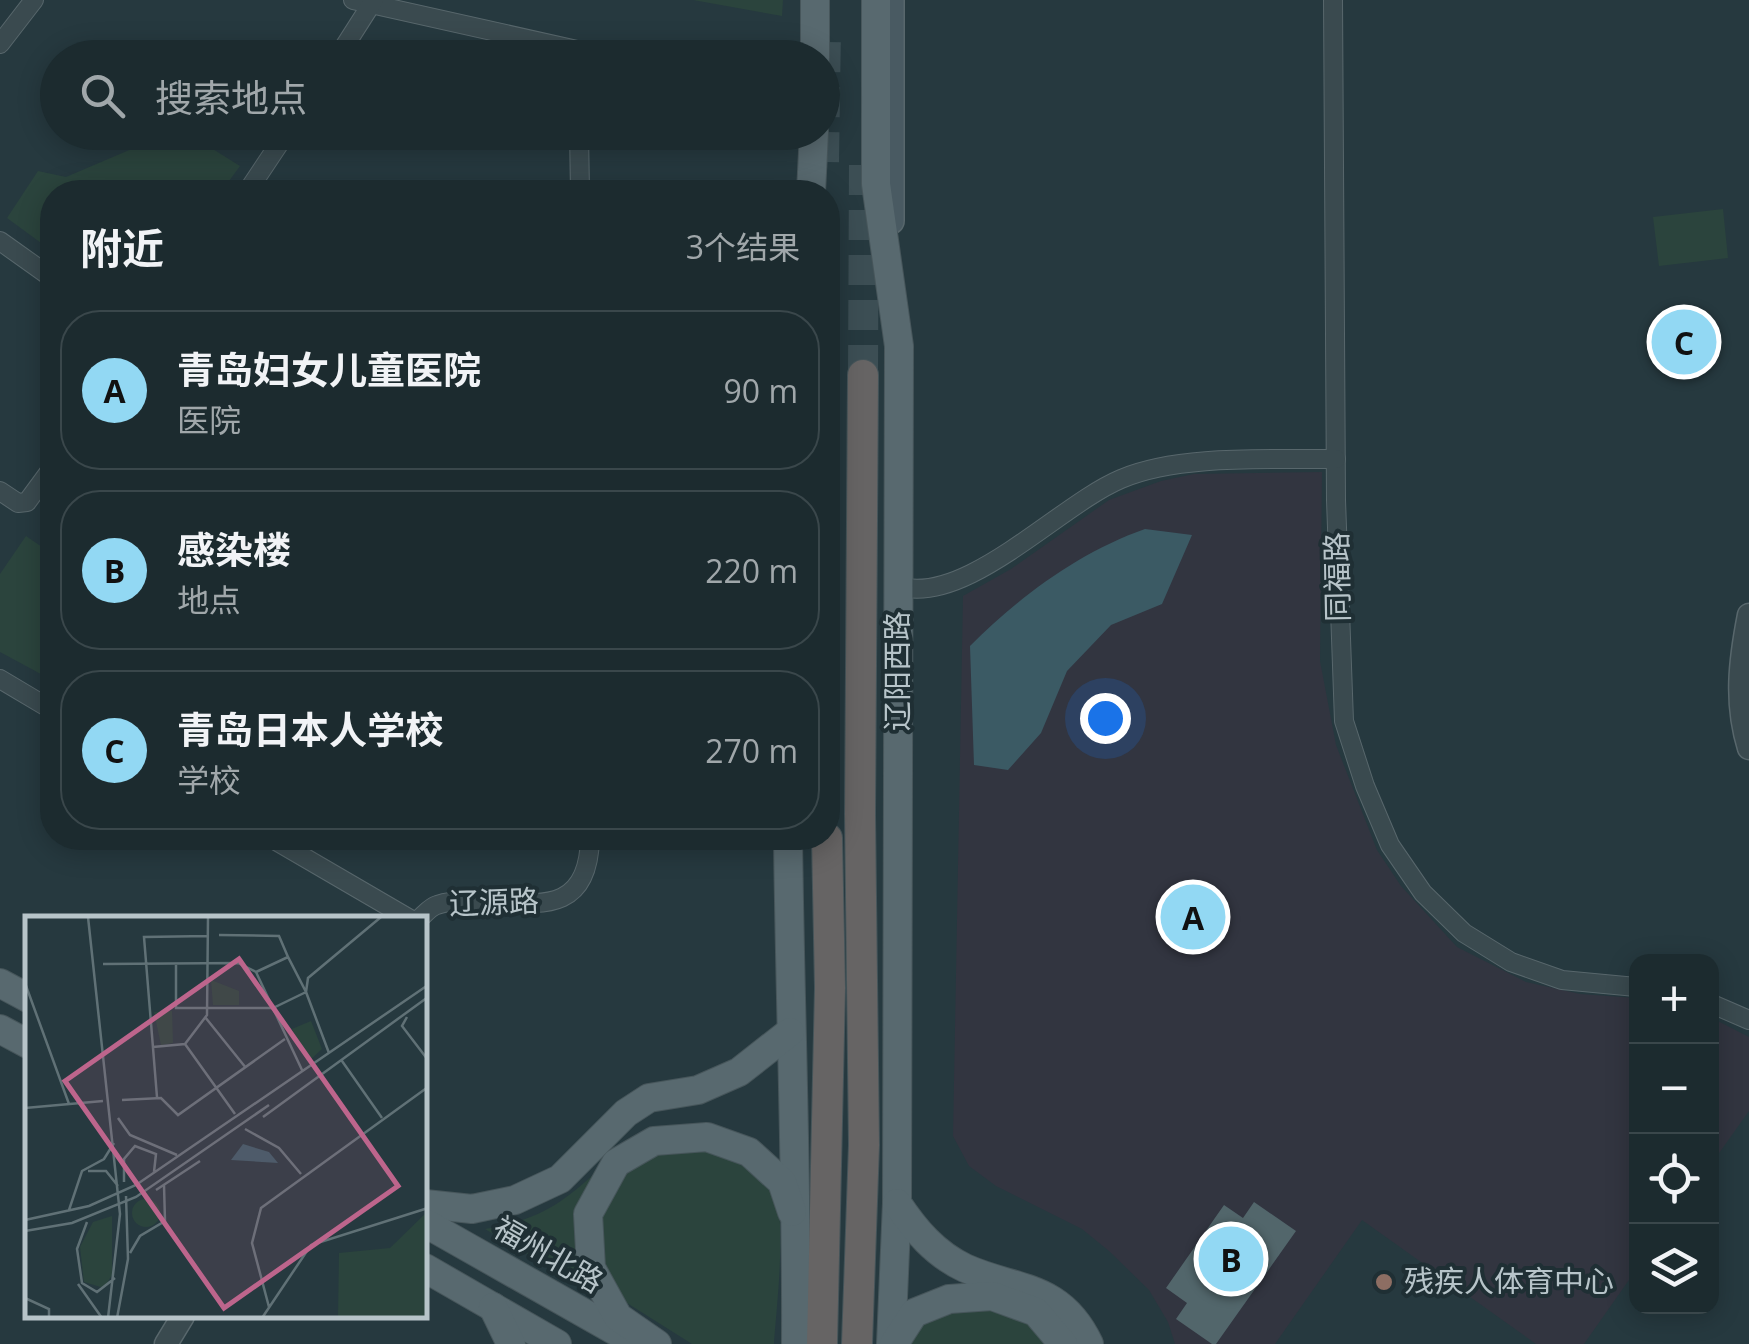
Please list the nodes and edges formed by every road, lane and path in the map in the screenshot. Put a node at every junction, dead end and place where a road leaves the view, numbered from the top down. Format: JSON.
{"nodes":[{"id":1,"x":34,"y":0,"type":"edge"},
{"id":2,"x":353,"y":0,"type":"edge"},
{"id":3,"x":815,"y":0,"type":"edge"},
{"id":4,"x":876,"y":0,"type":"edge"},
{"id":5,"x":891,"y":0,"type":"edge"},
{"id":6,"x":1333,"y":0,"type":"edge"},
{"id":7,"x":374,"y":2,"type":"edge"},
{"id":8,"x":349,"y":40,"type":"edge"},
{"id":9,"x":522,"y":40,"type":"edge"},
{"id":10,"x":815,"y":40,"type":"tunnel mouth"},
{"id":11,"x":0,"y":44,"type":"edge"},
{"id":12,"x":275,"y":150,"type":"edge"},
{"id":13,"x":579,"y":150,"type":"edge"},
{"id":14,"x":813,"y":150,"type":"tunnel mouth"},
{"id":15,"x":254,"y":180,"type":"edge"},
{"id":16,"x":580,"y":180,"type":"edge"},
{"id":17,"x":812,"y":180,"type":"edge"},
{"id":18,"x":0,"y":241,"type":"edge"},
{"id":19,"x":40,"y":269,"type":"edge"},
{"id":20,"x":891,"y":286,"type":"junction"},
{"id":21,"x":863,"y":375,"type":"tunnel mouth"},
{"id":22,"x":1336,"y":459,"type":"junction"},
{"id":23,"x":40,"y":484,"type":"edge"},
{"id":24,"x":0,"y":491,"type":"edge"},
{"id":25,"x":898,"y":586,"type":"junction"},
{"id":26,"x":1749,"y":616,"type":"edge"},
{"id":27,"x":0,"y":679,"type":"edge"},
{"id":28,"x":40,"y":703,"type":"edge"},
{"id":29,"x":1749,"y":748,"type":"edge"},
{"id":30,"x":292,"y":850,"type":"edge"},
{"id":31,"x":588,"y":850,"type":"edge"},
{"id":32,"x":788,"y":850,"type":"edge"},
{"id":33,"x":827,"y":850,"type":"edge"},
{"id":34,"x":405,"y":916,"type":"edge"},
{"id":35,"x":422,"y":916,"type":"edge"},
{"id":36,"x":0,"y":983,"type":"edge"},
{"id":37,"x":1629,"y":987,"type":"edge"},
{"id":38,"x":25,"y":996,"type":"edge"},
{"id":39,"x":1719,"y":1007,"type":"edge"},
{"id":40,"x":1749,"y":1020,"type":"edge"},
{"id":41,"x":0,"y":1029,"type":"edge"},
{"id":42,"x":790,"y":1032,"type":"junction"},
{"id":43,"x":25,"y":1042,"type":"edge"},
{"id":44,"x":896,"y":1203,"type":"junction"},
{"id":45,"x":428,"y":1204,"type":"edge"},
{"id":46,"x":428,"y":1225,"type":"edge"},
{"id":47,"x":797,"y":1225,"type":"junction"},
{"id":48,"x":428,"y":1270,"type":"edge"},
{"id":49,"x":493,"y":1307,"type":"junction"},
{"id":50,"x":181,"y":1319,"type":"edge"},
{"id":51,"x":166,"y":1344,"type":"edge"},
{"id":52,"x":511,"y":1344,"type":"edge"},
{"id":53,"x":557,"y":1344,"type":"edge"},
{"id":54,"x":638,"y":1344,"type":"edge"},
{"id":55,"x":657,"y":1344,"type":"edge"},
{"id":56,"x":796,"y":1344,"type":"edge"},
{"id":57,"x":822,"y":1344,"type":"edge"},
{"id":58,"x":857,"y":1344,"type":"edge"},
{"id":59,"x":892,"y":1344,"type":"edge"},
{"id":60,"x":1062,"y":1344,"type":"edge"},
{"id":61,"x":1089,"y":1344,"type":"edge"}],
"edges":[{"from":1,"to":11,"type":"street"},
{"from":2,"to":7,"type":"street"},
{"from":3,"to":10,"type":"main road"},
{"from":4,"to":20,"type":"main road","name":"辽阳西路"},
{"from":5,"to":20,"type":"main road"},
{"from":6,"to":22,"type":"street","name":"同福路"},
{"from":7,"to":8,"type":"street"},
{"from":7,"to":9,"type":"street"},
{"from":12,"to":15,"type":"street"},
{"from":13,"to":16,"type":"street"},
{"from":14,"to":17,"type":"main road"},
{"from":18,"to":19,"type":"street"},
{"from":20,"to":25,"type":"main road","name":"辽阳西路"},
{"from":21,"to":58,"type":"highway"},
{"from":22,"to":25,"type":"street"},
{"from":22,"to":37,"type":"street","name":"同福路"},
{"from":23,"to":24,"type":"street"},
{"from":25,"to":44,"type":"main road","name":"辽阳西路"},
{"from":26,"to":29,"type":"street"},
{"from":27,"to":28,"type":"street"},
{"from":30,"to":34,"type":"street"},
{"from":31,"to":35,"type":"street","name":"辽源路"},
{"from":32,"to":42,"type":"main road"},
{"from":33,"to":57,"type":"highway"},
{"from":36,"to":38,"type":"main road"},
{"from":39,"to":40,"type":"street"},
{"from":41,"to":43,"type":"main road"},
{"from":42,"to":45,"type":"main road"},
{"from":42,"to":47,"type":"main road"},
{"from":44,"to":59,"type":"main road","name":"辽阳西路"},
{"from":44,"to":61,"type":"main road"},
{"from":46,"to":54,"type":"main road","name":"福州北路"},
{"from":47,"to":55,"type":"main road"},
{"from":47,"to":56,"type":"main road"},
{"from":48,"to":49,"type":"main road"},
{"from":49,"to":52,"type":"main road"},
{"from":49,"to":53,"type":"main road"},
{"from":50,"to":51,"type":"street"},
{"from":59,"to":60,"type":"main road"}]}
